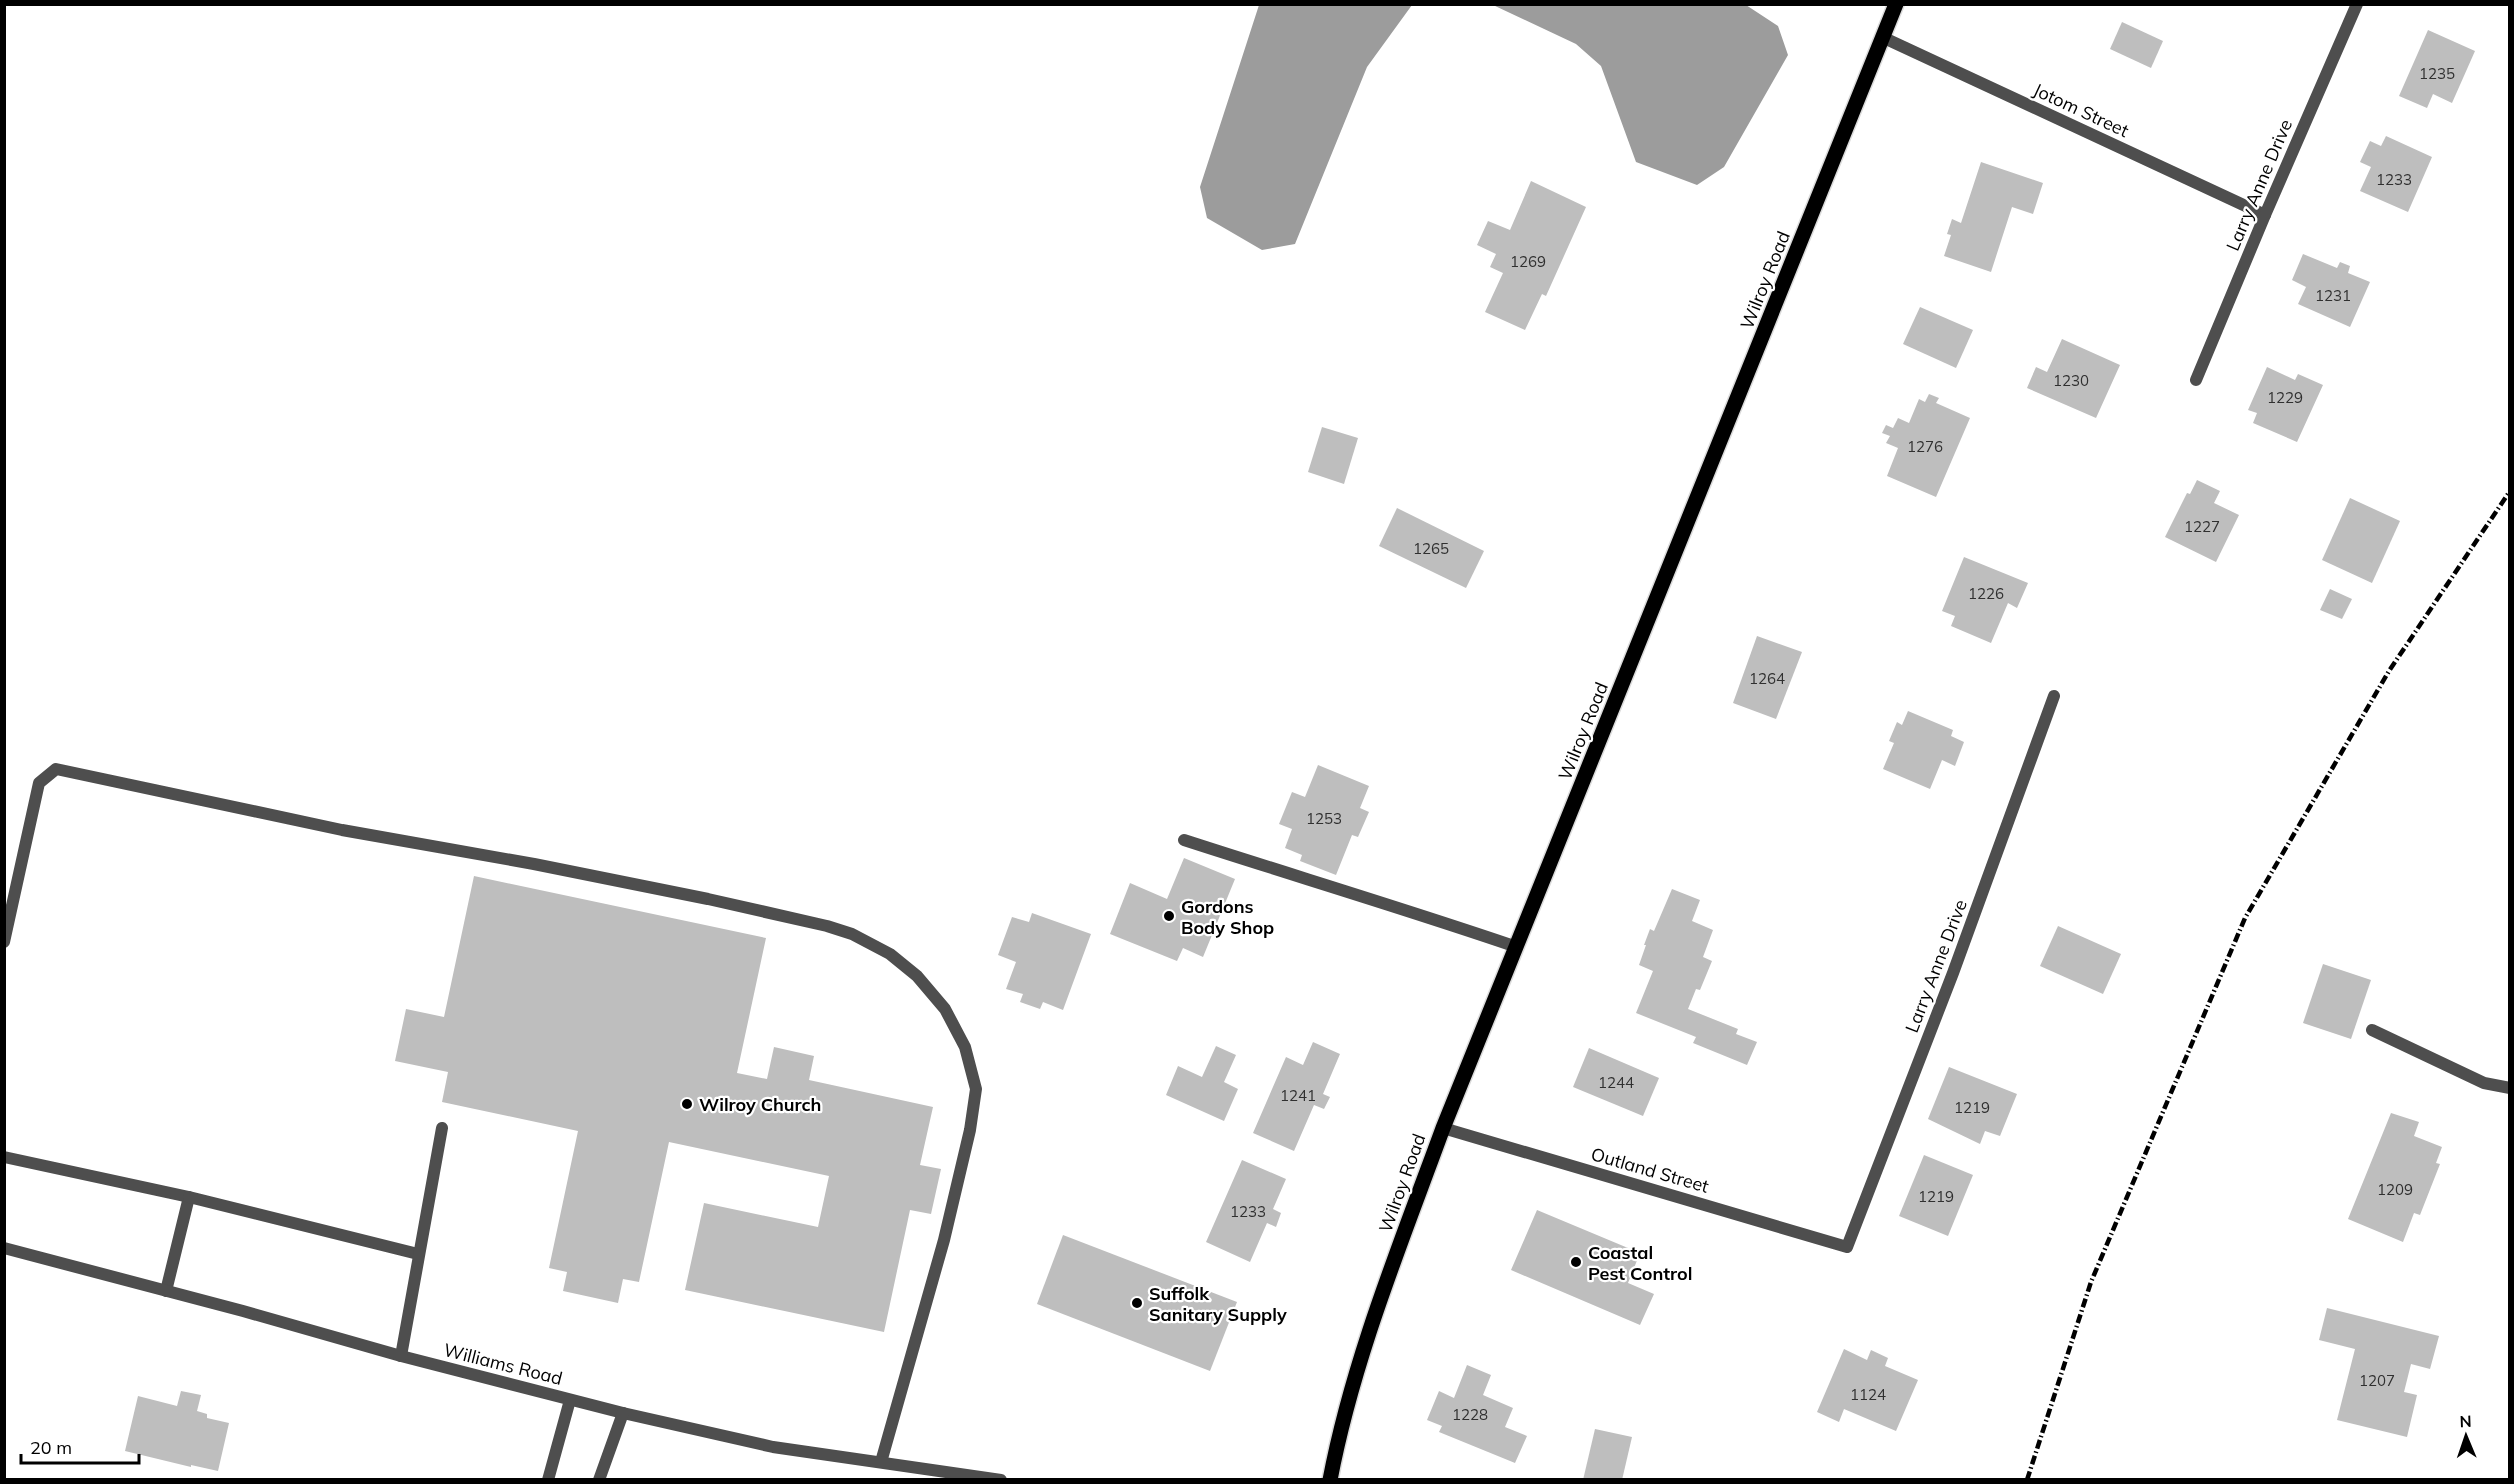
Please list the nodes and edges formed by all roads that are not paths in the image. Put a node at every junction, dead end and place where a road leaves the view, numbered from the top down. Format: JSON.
{"nodes":[{"id":1,"x":1896,"y":4,"type":"edge"},
{"id":2,"x":2357,"y":4,"type":"edge"},
{"id":3,"x":1882,"y":37,"type":"junction"},
{"id":4,"x":2265,"y":215,"type":"junction"},
{"id":5,"x":2196,"y":380,"type":"dead end"},
{"id":6,"x":2055,"y":696,"type":"dead end"},
{"id":7,"x":1184,"y":840,"type":"dead end"},
{"id":8,"x":4,"y":942,"type":"edge"},
{"id":9,"x":1516,"y":947,"type":"junction"},
{"id":10,"x":2372,"y":1030,"type":"dead end"},
{"id":11,"x":2510,"y":1088,"type":"edge"},
{"id":12,"x":442,"y":1128,"type":"dead end"},
{"id":13,"x":1443,"y":1128,"type":"junction"},
{"id":14,"x":4,"y":1157,"type":"edge"},
{"id":15,"x":189,"y":1197,"type":"junction"},
{"id":16,"x":1847,"y":1247,"type":"joint"},
{"id":17,"x":4,"y":1248,"type":"edge"},
{"id":18,"x":418,"y":1254,"type":"junction"},
{"id":19,"x":166,"y":1291,"type":"junction"},
{"id":20,"x":401,"y":1356,"type":"junction"},
{"id":21,"x":570,"y":1400,"type":"junction"},
{"id":22,"x":623,"y":1413,"type":"junction"},
{"id":23,"x":881,"y":1462,"type":"junction"},
{"id":24,"x":548,"y":1479,"type":"edge"},
{"id":25,"x":599,"y":1479,"type":"edge"},
{"id":26,"x":1001,"y":1479,"type":"edge"},
{"id":27,"x":1329,"y":1479,"type":"edge"}],
"edges":[{"from":1,"to":3,"type":"main road","name":"Wilroy Road"},
{"from":2,"to":4,"type":"street","name":"Larry Anne Drive"},
{"from":3,"to":4,"type":"street","name":"Jotom Street"},
{"from":3,"to":9,"type":"main road","name":"Wilroy Road"},
{"from":4,"to":5,"type":"street","name":"Larry Anne Drive"},
{"from":6,"to":16,"type":"street","name":"Larry Anne Drive"},
{"from":7,"to":9,"type":"street"},
{"from":8,"to":23,"type":"street"},
{"from":9,"to":13,"type":"main road","name":"Wilroy Road"},
{"from":10,"to":11,"type":"street"},
{"from":12,"to":18,"type":"street"},
{"from":13,"to":16,"type":"street","name":"Outland Street"},
{"from":13,"to":27,"type":"main road","name":"Wilroy Road"},
{"from":14,"to":15,"type":"street"},
{"from":15,"to":18,"type":"street"},
{"from":15,"to":19,"type":"street"},
{"from":17,"to":19,"type":"street","name":"Williams Road"},
{"from":18,"to":20,"type":"street"},
{"from":19,"to":20,"type":"street","name":"Williams Road"},
{"from":20,"to":21,"type":"street","name":"Williams Road"},
{"from":21,"to":22,"type":"street","name":"Williams Road"},
{"from":21,"to":24,"type":"street"},
{"from":22,"to":23,"type":"street","name":"Williams Road"},
{"from":22,"to":25,"type":"street"},
{"from":23,"to":26,"type":"street","name":"Williams Road"}]}
